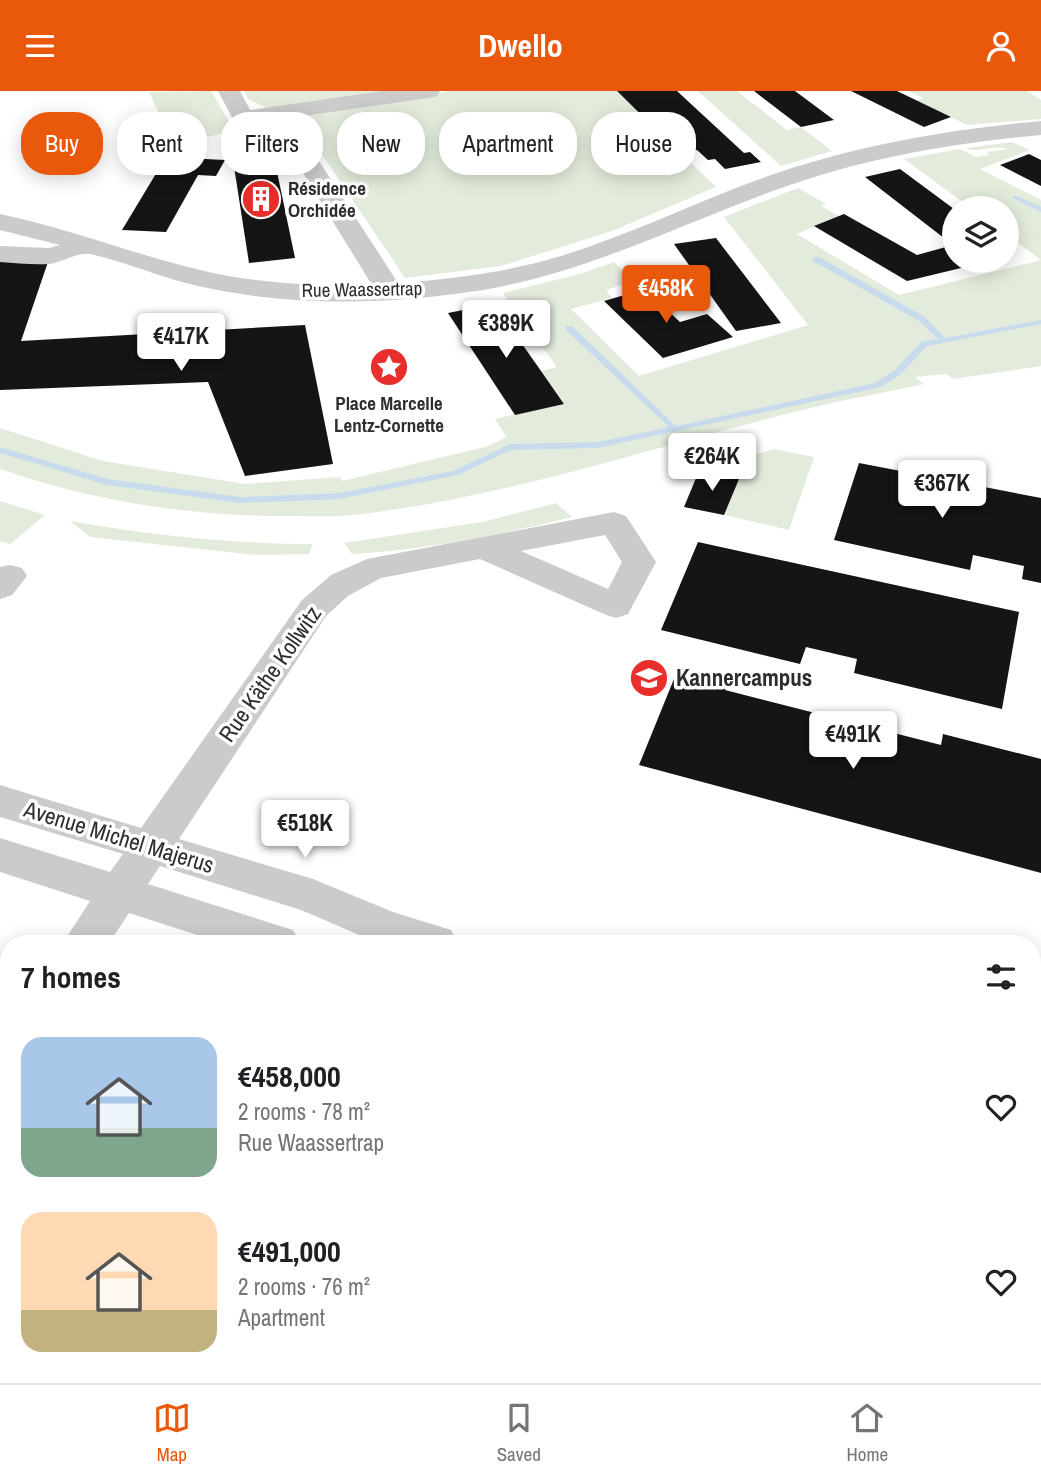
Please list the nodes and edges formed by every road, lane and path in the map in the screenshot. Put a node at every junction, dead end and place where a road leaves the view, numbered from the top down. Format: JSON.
{"nodes":[{"id":1,"x":229,"y":91,"type":"edge"},
{"id":2,"x":429,"y":91,"type":"edge"},
{"id":3,"x":240,"y":112,"type":"edge"},
{"id":4,"x":284,"y":112,"type":"edge"},
{"id":5,"x":1041,"y":128,"type":"edge"},
{"id":6,"x":316,"y":175,"type":"edge"},
{"id":7,"x":0,"y":222,"type":"edge"},
{"id":8,"x":84,"y":244,"type":"junction"},
{"id":9,"x":0,"y":254,"type":"edge"},
{"id":10,"x":390,"y":292,"type":"junction"},
{"id":11,"x":484,"y":548,"type":"dead end"},
{"id":12,"x":0,"y":801,"type":"edge"},
{"id":13,"x":151,"y":847,"type":"junction"},
{"id":14,"x":0,"y":855,"type":"edge"},
{"id":15,"x":120,"y":893,"type":"junction"},
{"id":16,"x":91,"y":935,"type":"edge"},
{"id":17,"x":253,"y":935,"type":"edge"},
{"id":18,"x":379,"y":935,"type":"edge"}],
"edges":[{"from":1,"to":3,"type":"street"},
{"from":2,"to":4,"type":"street"},
{"from":5,"to":10,"type":"street","name":"Rue Waassertrap"},
{"from":6,"to":10,"type":"street"},
{"from":7,"to":8,"type":"street","name":"Rue Waassertrap"},
{"from":8,"to":9,"type":"street"},
{"from":8,"to":10,"type":"street","name":"Rue Waassertrap"},
{"from":11,"to":13,"type":"street","name":"Rue Käthe Kollwitz"},
{"from":12,"to":13,"type":"street","name":"Avenue Michel Majerus"},
{"from":13,"to":15,"type":"street","name":"Rue Käthe Kollwitz"},
{"from":13,"to":18,"type":"street","name":"Avenue Michel Majerus"},
{"from":14,"to":15,"type":"street"},
{"from":15,"to":16,"type":"street","name":"Rue Käthe Kollwitz"},
{"from":15,"to":17,"type":"street"}]}
